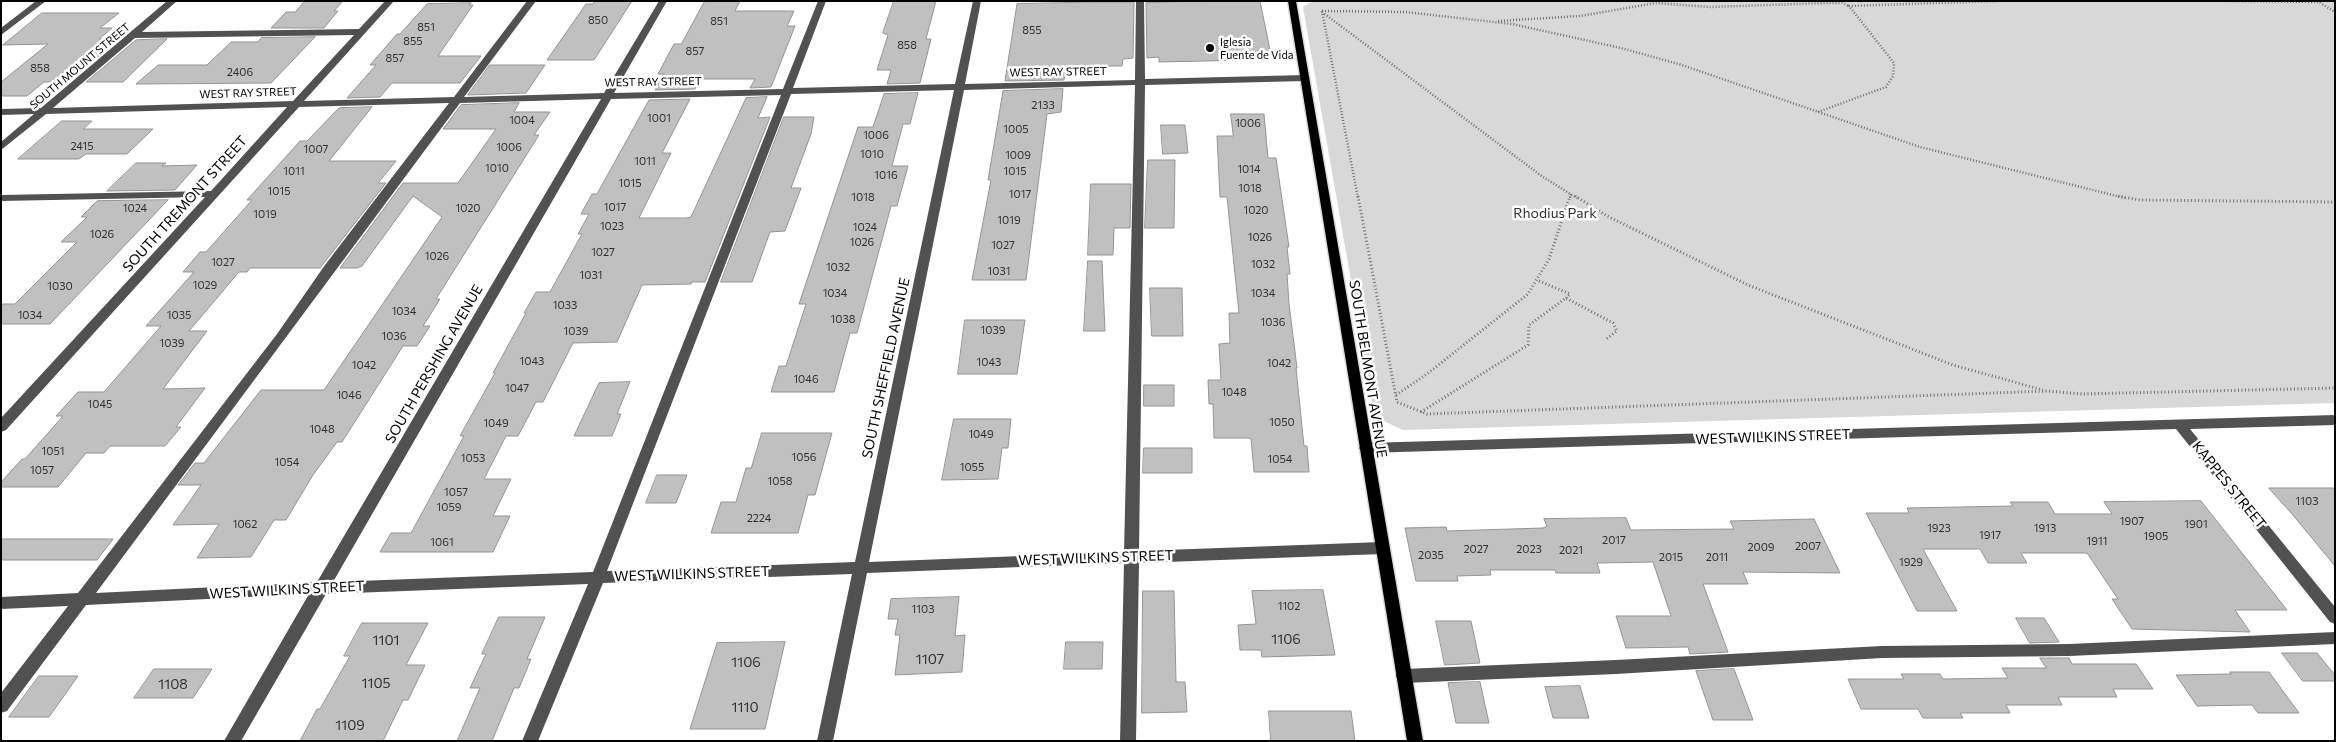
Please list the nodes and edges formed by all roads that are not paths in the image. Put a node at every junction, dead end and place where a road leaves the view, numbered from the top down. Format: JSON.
{"nodes":[{"id":1,"x":42,"y":1,"type":"edge"},
{"id":2,"x":174,"y":1,"type":"edge"},
{"id":3,"x":390,"y":1,"type":"edge"},
{"id":4,"x":532,"y":1,"type":"edge"},
{"id":5,"x":662,"y":1,"type":"edge"},
{"id":6,"x":822,"y":1,"type":"edge"},
{"id":7,"x":977,"y":1,"type":"edge"},
{"id":8,"x":1140,"y":1,"type":"edge"},
{"id":9,"x":1292,"y":1,"type":"edge"},
{"id":10,"x":1,"y":32,"type":"edge"},
{"id":11,"x":362,"y":32,"type":"junction"},
{"id":12,"x":133,"y":35,"type":"junction"},
{"id":13,"x":1305,"y":78,"type":"junction"},
{"id":14,"x":1141,"y":82,"type":"junction"},
{"id":15,"x":959,"y":87,"type":"junction"},
{"id":16,"x":788,"y":91,"type":"junction"},
{"id":17,"x":608,"y":96,"type":"junction"},
{"id":18,"x":458,"y":100,"type":"junction"},
{"id":19,"x":297,"y":104,"type":"junction"},
{"id":20,"x":44,"y":111,"type":"junction"},
{"id":21,"x":1,"y":112,"type":"edge"},
{"id":22,"x":1,"y":147,"type":"edge"},
{"id":23,"x":216,"y":194,"type":"junction"},
{"id":24,"x":1,"y":198,"type":"edge"},
{"id":25,"x":2335,"y":420,"type":"edge"},
{"id":26,"x":2180,"y":425,"type":"junction"},
{"id":27,"x":1,"y":427,"type":"edge"},
{"id":28,"x":1366,"y":448,"type":"junction"},
{"id":29,"x":1382,"y":548,"type":"junction"},
{"id":30,"x":1131,"y":557,"type":"junction"},
{"id":31,"x":861,"y":567,"type":"junction"},
{"id":32,"x":598,"y":578,"type":"junction"},
{"id":33,"x":321,"y":588,"type":"junction"},
{"id":34,"x":82,"y":599,"type":"junction"},
{"id":35,"x":1,"y":603,"type":"edge"},
{"id":36,"x":2334,"y":616,"type":"edge"},
{"id":37,"x":2335,"y":638,"type":"edge"},
{"id":38,"x":1404,"y":676,"type":"junction"},
{"id":39,"x":1,"y":706,"type":"edge"},
{"id":40,"x":232,"y":741,"type":"edge"},
{"id":41,"x":530,"y":741,"type":"edge"},
{"id":42,"x":825,"y":741,"type":"edge"},
{"id":43,"x":1128,"y":741,"type":"edge"},
{"id":44,"x":1415,"y":741,"type":"edge"}],
"edges":[{"from":1,"to":10,"type":"street"},
{"from":2,"to":12,"type":"street","name":"SOUTH MOUNT STREET"},
{"from":3,"to":11,"type":"street","name":"SOUTH TREMONT STREET"},
{"from":4,"to":18,"type":"street"},
{"from":5,"to":17,"type":"street","name":"SOUTH PERSHING AVENUE"},
{"from":6,"to":16,"type":"street"},
{"from":7,"to":15,"type":"street","name":"SOUTH SHEFFIELD AVENUE"},
{"from":8,"to":14,"type":"street"},
{"from":9,"to":13,"type":"main road","name":"SOUTH BELMONT AVENUE"},
{"from":11,"to":12,"type":"street"},
{"from":11,"to":19,"type":"street","name":"SOUTH TREMONT STREET"},
{"from":12,"to":20,"type":"street","name":"SOUTH MOUNT STREET"},
{"from":13,"to":14,"type":"street","name":"WEST RAY STREET"},
{"from":13,"to":28,"type":"main road","name":"SOUTH BELMONT AVENUE"},
{"from":14,"to":15,"type":"street","name":"WEST RAY STREET"},
{"from":14,"to":30,"type":"street"},
{"from":15,"to":16,"type":"street","name":"WEST RAY STREET"},
{"from":15,"to":31,"type":"street","name":"SOUTH SHEFFIELD AVENUE"},
{"from":16,"to":17,"type":"street","name":"WEST RAY STREET"},
{"from":16,"to":32,"type":"street"},
{"from":17,"to":18,"type":"street","name":"WEST RAY STREET"},
{"from":17,"to":33,"type":"street","name":"SOUTH PERSHING AVENUE"},
{"from":18,"to":19,"type":"street","name":"WEST RAY STREET"},
{"from":18,"to":34,"type":"street"},
{"from":19,"to":20,"type":"street","name":"WEST RAY STREET"},
{"from":19,"to":23,"type":"street","name":"SOUTH TREMONT STREET"},
{"from":20,"to":21,"type":"street","name":"WEST RAY STREET"},
{"from":20,"to":22,"type":"street","name":"SOUTH MOUNT STREET"},
{"from":23,"to":24,"type":"street"},
{"from":23,"to":27,"type":"street","name":"SOUTH TREMONT STREET"},
{"from":25,"to":26,"type":"street","name":"KAPPES STREET"},
{"from":26,"to":28,"type":"street","name":"WEST WILKINS STREET"},
{"from":26,"to":36,"type":"street","name":"KAPPES STREET"},
{"from":28,"to":29,"type":"main road","name":"SOUTH BELMONT AVENUE"},
{"from":29,"to":30,"type":"street","name":"WEST WILKINS STREET"},
{"from":29,"to":38,"type":"main road","name":"SOUTH BELMONT AVENUE"},
{"from":30,"to":31,"type":"street","name":"WEST WILKINS STREET"},
{"from":30,"to":43,"type":"street"},
{"from":31,"to":32,"type":"street","name":"WEST WILKINS STREET"},
{"from":31,"to":42,"type":"street","name":"SOUTH SHEFFIELD AVENUE"},
{"from":32,"to":33,"type":"street","name":"WEST WILKINS STREET"},
{"from":32,"to":41,"type":"street"},
{"from":33,"to":34,"type":"street","name":"WEST WILKINS STREET"},
{"from":33,"to":40,"type":"street","name":"SOUTH PERSHING AVENUE"},
{"from":34,"to":35,"type":"street","name":"WEST WILKINS STREET"},
{"from":34,"to":39,"type":"street"},
{"from":37,"to":38,"type":"street"},
{"from":38,"to":44,"type":"main road","name":"SOUTH BELMONT AVENUE"}]}
